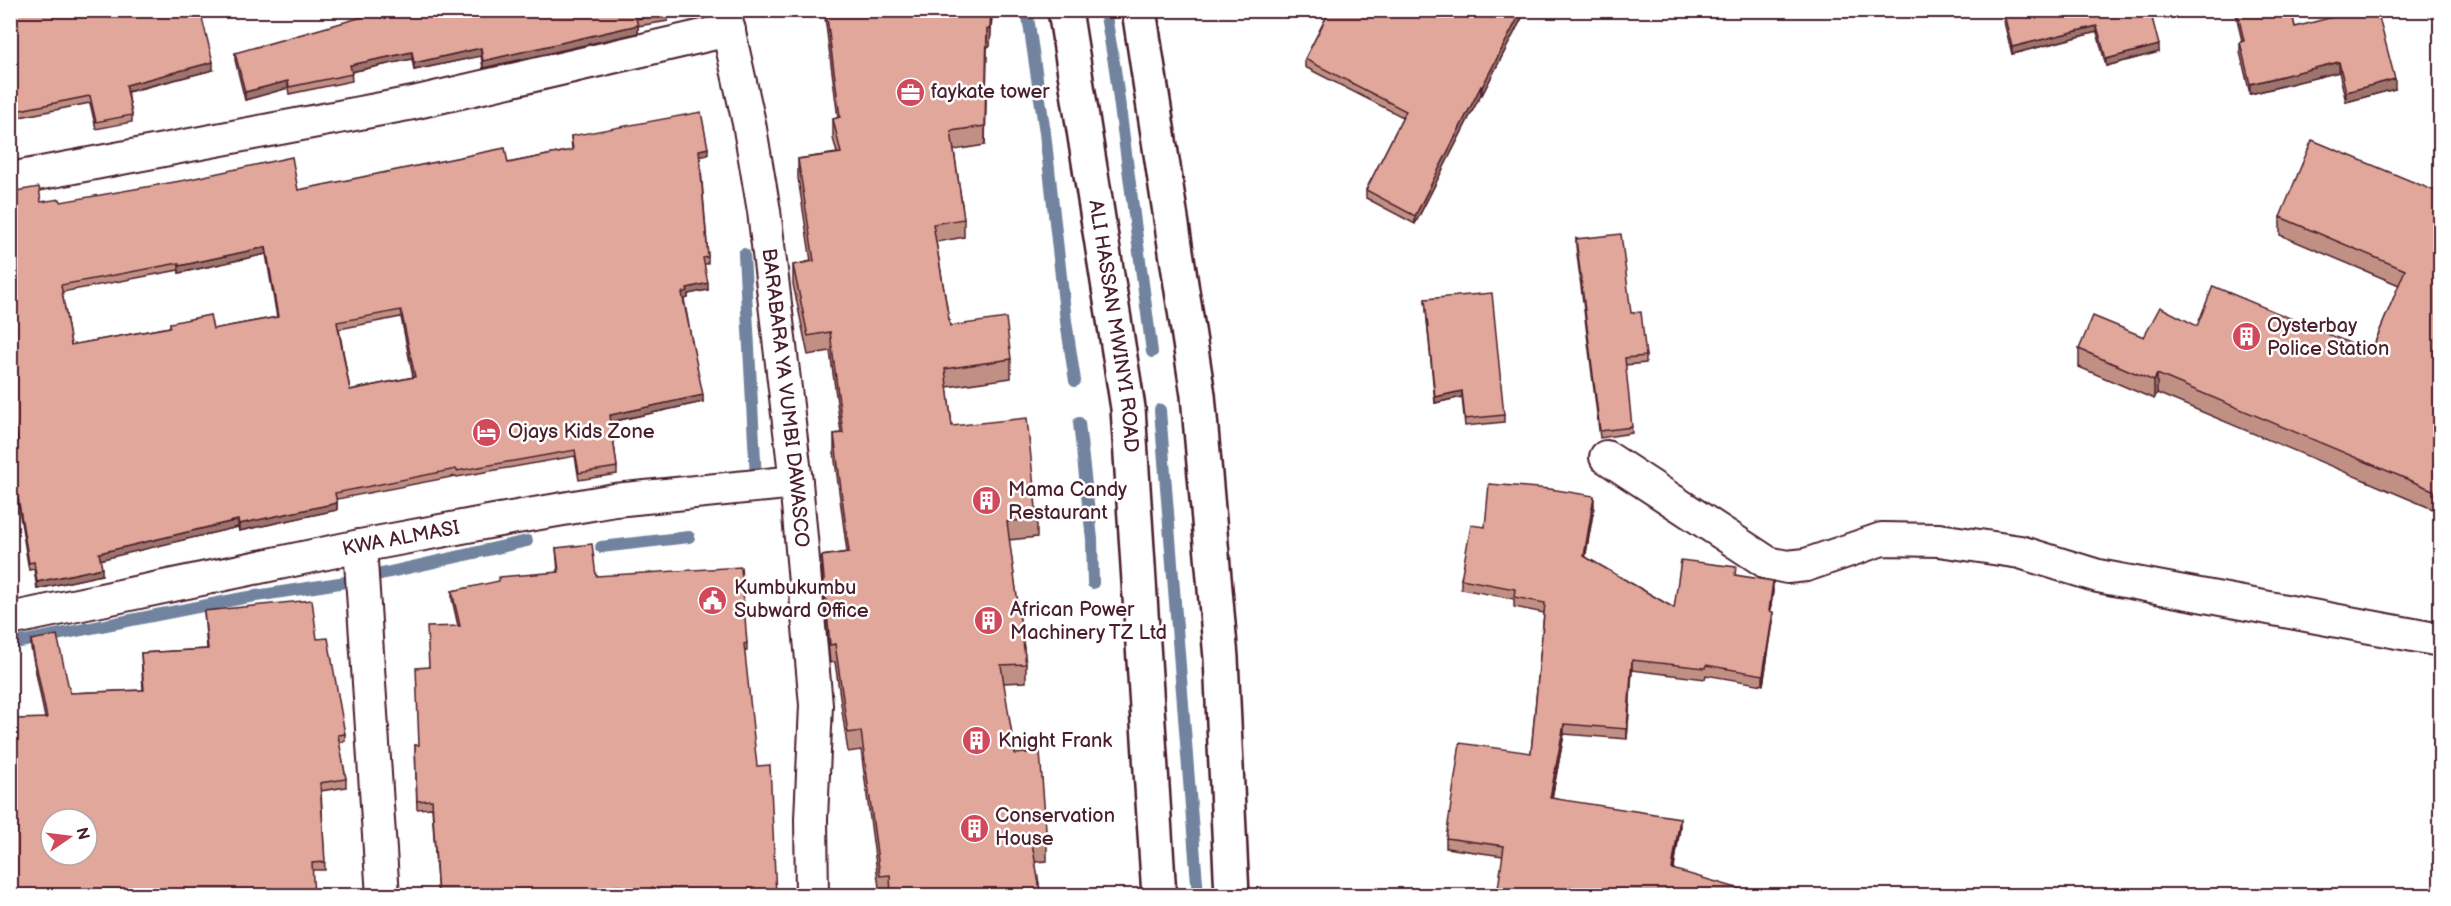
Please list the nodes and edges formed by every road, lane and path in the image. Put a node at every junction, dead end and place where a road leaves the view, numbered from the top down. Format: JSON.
{"nodes":[{"id":1,"x":1065,"y":10,"type":"edge"},
{"id":2,"x":1139,"y":10,"type":"edge"},
{"id":3,"x":726,"y":20,"type":"edge"},
{"id":4,"x":10,"y":179,"type":"edge"},
{"id":5,"x":1606,"y":457,"type":"dead end"},
{"id":6,"x":796,"y":482,"type":"junction"},
{"id":7,"x":360,"y":546,"type":"junction"},
{"id":8,"x":10,"y":619,"type":"edge"},
{"id":9,"x":2440,"y":640,"type":"edge"},
{"id":10,"x":383,"y":896,"type":"edge"},
{"id":11,"x":812,"y":896,"type":"edge"},
{"id":12,"x":1159,"y":896,"type":"edge"},
{"id":13,"x":1232,"y":896,"type":"edge"}],
"edges":[{"from":1,"to":12,"type":"highway","name":"ALI HASSAN MWINYI ROAD"},
{"from":2,"to":13,"type":"highway"},
{"from":3,"to":4,"type":"street"},
{"from":3,"to":6,"type":"street","name":"BARABARA YA VUMBI DAWASCO"},
{"from":5,"to":9,"type":"street"},
{"from":6,"to":7,"type":"street","name":"KWA ALMASI"},
{"from":6,"to":11,"type":"street","name":"BARABARA YA VUMBI DAWASCO"},
{"from":7,"to":8,"type":"street","name":"KWA ALMASI"},
{"from":7,"to":10,"type":"street"}]}
